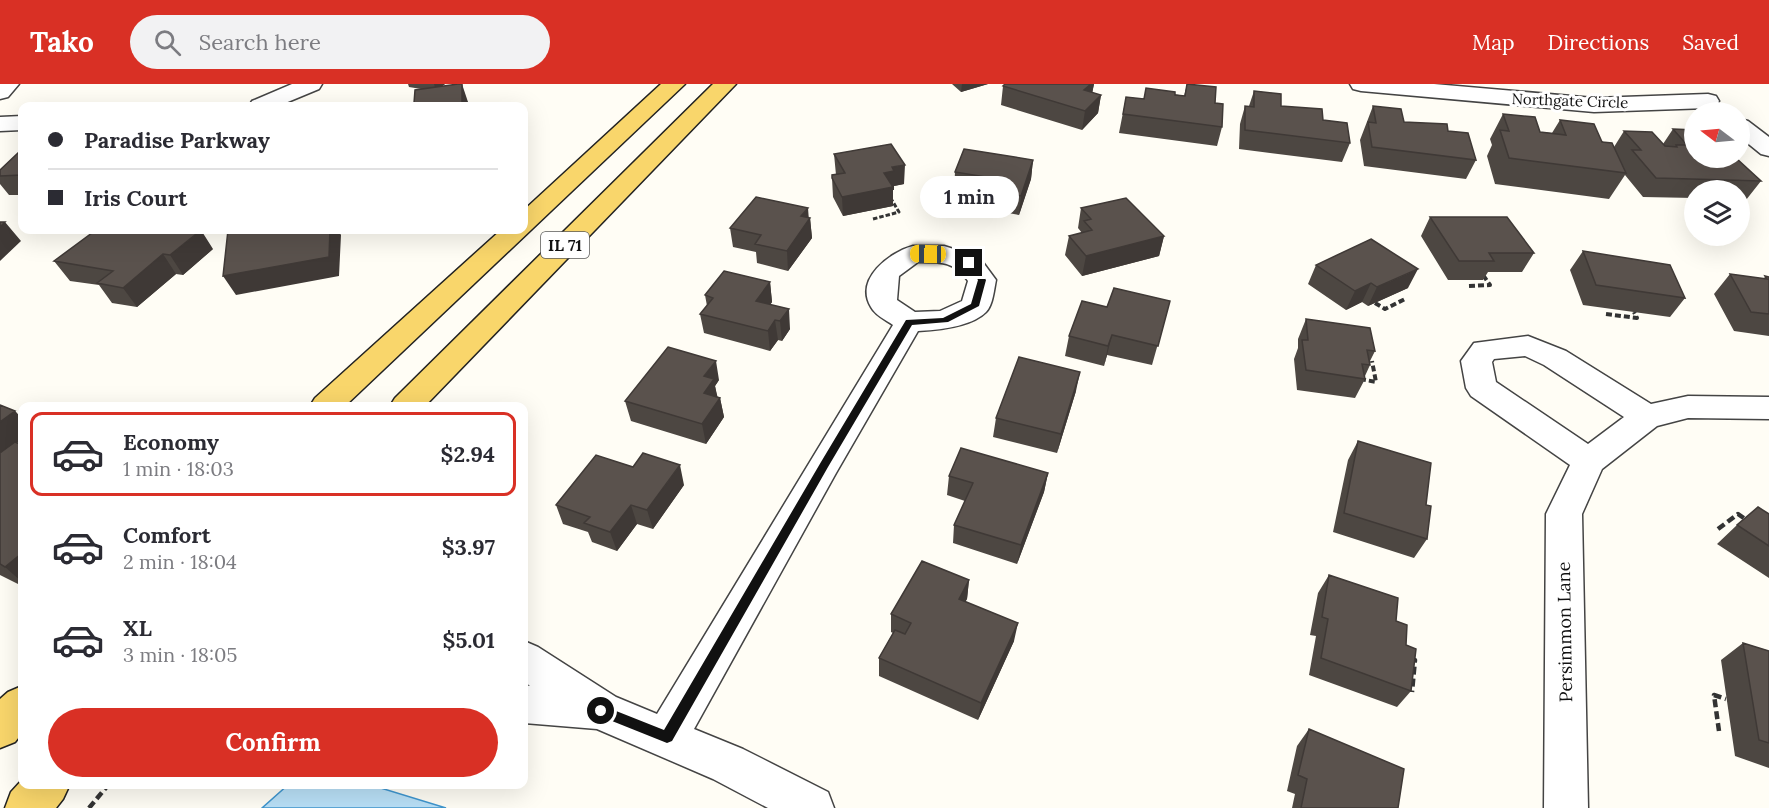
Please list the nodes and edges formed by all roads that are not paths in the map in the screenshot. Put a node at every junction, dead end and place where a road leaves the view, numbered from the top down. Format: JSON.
{"nodes":[{"id":1,"x":8,"y":84,"type":"edge"},
{"id":2,"x":311,"y":84,"type":"edge"},
{"id":3,"x":674,"y":84,"type":"edge"},
{"id":4,"x":725,"y":84,"type":"edge"},
{"id":5,"x":1361,"y":84,"type":"edge"},
{"id":6,"x":1687,"y":84,"type":"edge"},
{"id":7,"x":0,"y":92,"type":"edge"},
{"id":8,"x":269,"y":102,"type":"edge"},
{"id":9,"x":1709,"y":102,"type":"edge"},
{"id":10,"x":1684,"y":106,"type":"edge"},
{"id":11,"x":18,"y":123,"type":"edge"},
{"id":12,"x":0,"y":124,"type":"edge"},
{"id":13,"x":1750,"y":134,"type":"edge"},
{"id":14,"x":1769,"y":149,"type":"edge"},
{"id":15,"x":528,"y":219,"type":"edge"},
{"id":16,"x":512,"y":234,"type":"edge"},
{"id":17,"x":909,"y":322,"type":"dead end"},
{"id":18,"x":330,"y":402,"type":"edge"},
{"id":19,"x":410,"y":402,"type":"edge"},
{"id":20,"x":1769,"y":408,"type":"edge"},
{"id":21,"x":1647,"y":417,"type":"junction"},
{"id":22,"x":1589,"y":461,"type":"junction"},
{"id":23,"x":528,"y":662,"type":"edge"},
{"id":24,"x":528,"y":704,"type":"edge"},
{"id":25,"x":18,"y":709,"type":"edge"},
{"id":26,"x":601,"y":711,"type":"junction"},
{"id":27,"x":0,"y":728,"type":"edge"},
{"id":28,"x":667,"y":737,"type":"junction"},
{"id":29,"x":44,"y":789,"type":"edge"},
{"id":30,"x":27,"y":808,"type":"edge"},
{"id":31,"x":812,"y":808,"type":"edge"},
{"id":32,"x":1566,"y":808,"type":"edge"}],
"edges":[{"from":1,"to":7,"type":"street"},
{"from":2,"to":8,"type":"street"},
{"from":3,"to":15,"type":"main road","number":"IL 71"},
{"from":4,"to":19,"type":"main road","number":"IL 71"},
{"from":5,"to":10,"type":"street","name":"Northgate Circle"},
{"from":6,"to":9,"type":"street"},
{"from":11,"to":12,"type":"street"},
{"from":13,"to":14,"type":"street"},
{"from":16,"to":18,"type":"main road","number":"IL 71"},
{"from":17,"to":28,"type":"street"},
{"from":20,"to":21,"type":"street","name":"Persimmon Lane"},
{"from":21,"to":22,"type":"street","name":"Persimmon Lane"},
{"from":21,"to":22,"type":"street"},
{"from":22,"to":32,"type":"street","name":"Persimmon Lane"},
{"from":23,"to":26,"type":"street"},
{"from":24,"to":26,"type":"street"},
{"from":25,"to":27,"type":"main road"},
{"from":26,"to":28,"type":"street"},
{"from":28,"to":31,"type":"street"},
{"from":29,"to":30,"type":"main road"}]}
